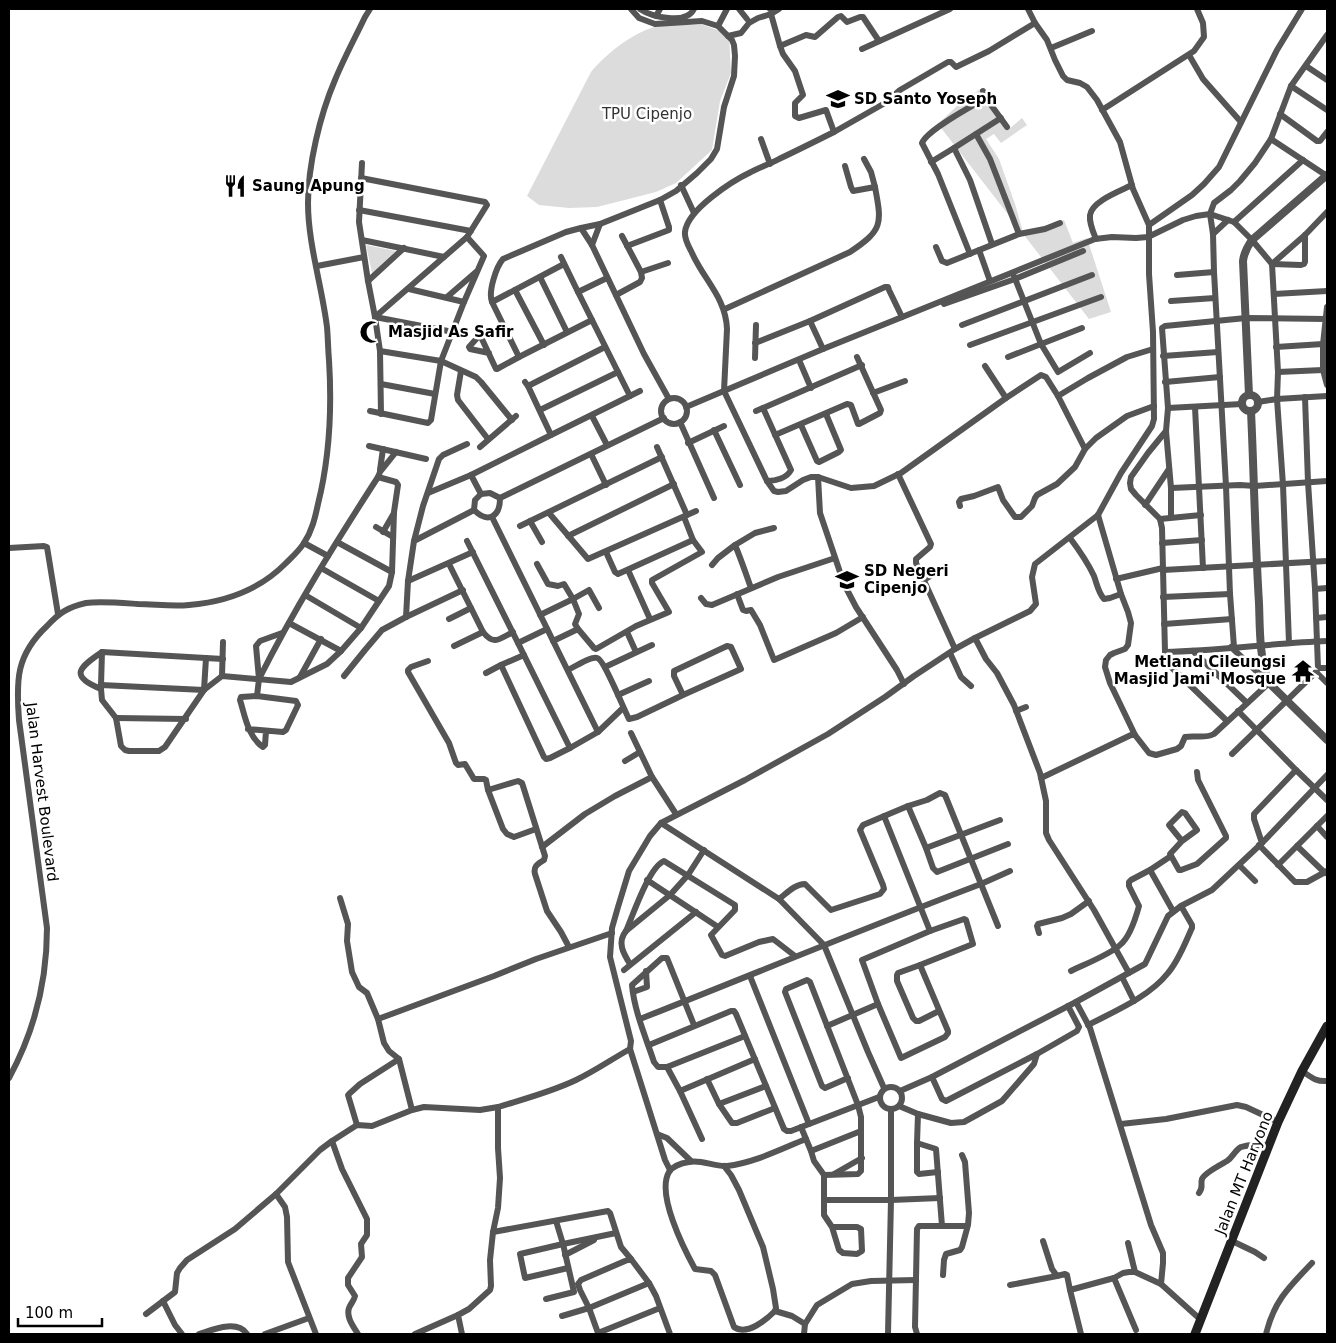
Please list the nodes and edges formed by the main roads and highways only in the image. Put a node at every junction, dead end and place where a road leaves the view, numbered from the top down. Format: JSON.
{"nodes":[{"id":1,"x":1327,"y":1026,"type":"edge"},
{"id":2,"x":1195,"y":1334,"type":"edge"}],
"edges":[{"from":1,"to":2,"type":"main road","name":"Jalan MT Haryono"}]}
